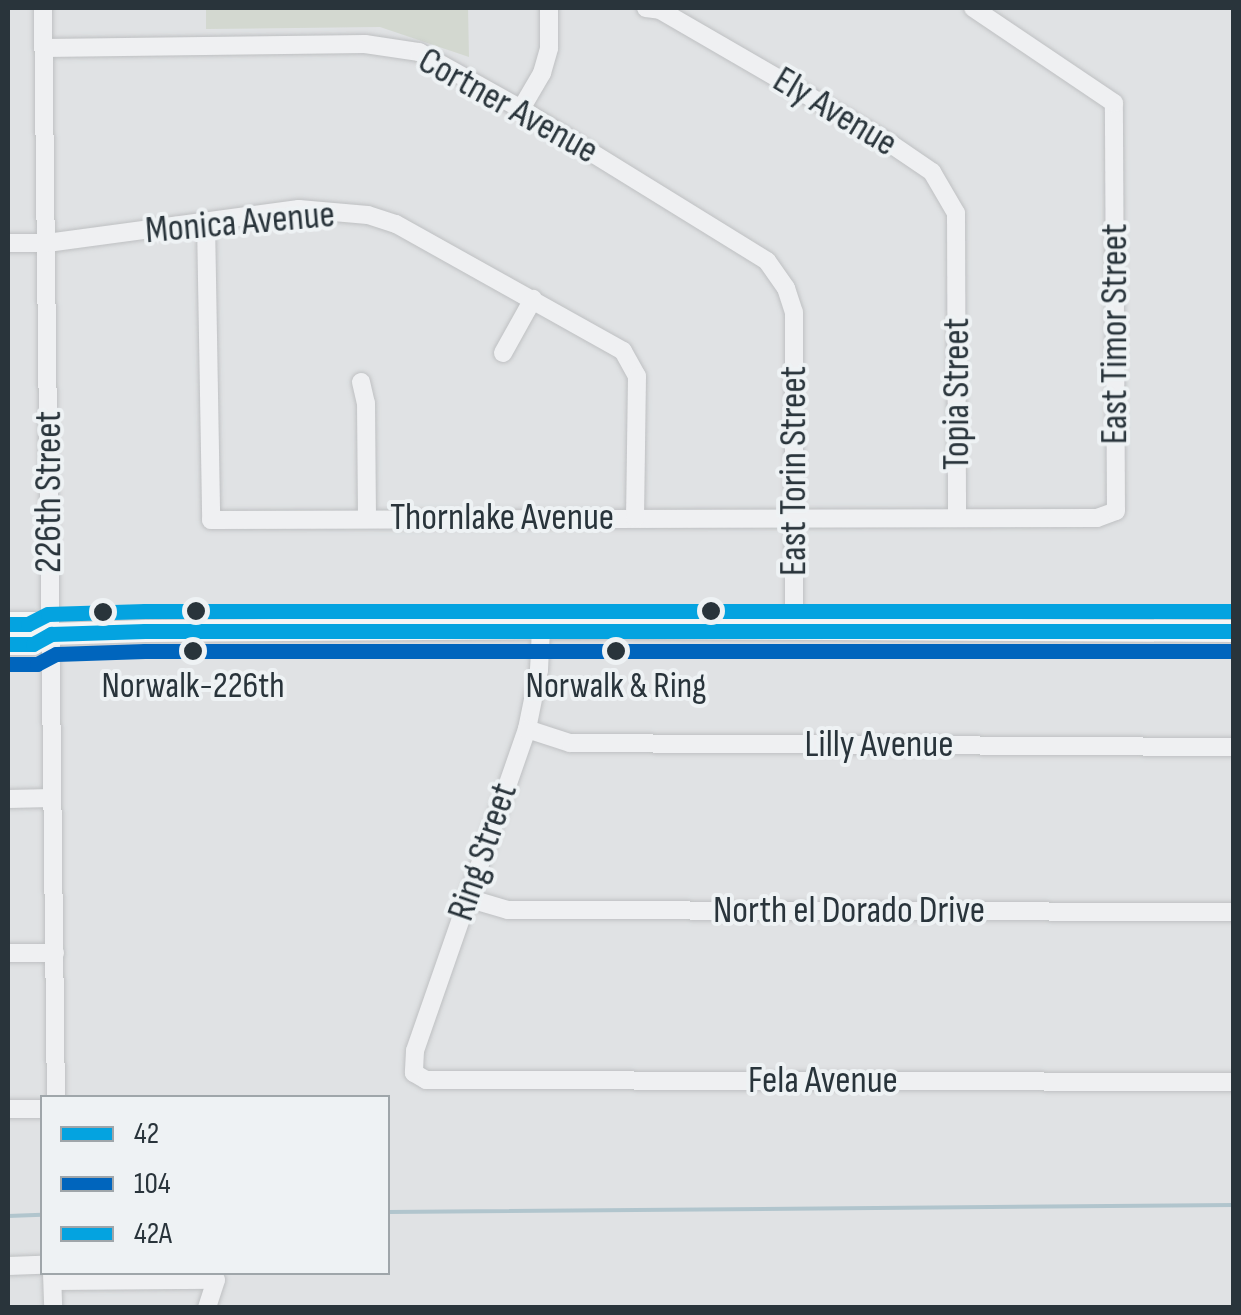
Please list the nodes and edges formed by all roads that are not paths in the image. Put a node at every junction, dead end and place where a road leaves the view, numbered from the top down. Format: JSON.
{"nodes":[{"id":1,"x":43,"y":8,"type":"edge"},
{"id":2,"x":550,"y":8,"type":"edge"},
{"id":3,"x":646,"y":8,"type":"edge"},
{"id":4,"x":973,"y":8,"type":"edge"},
{"id":5,"x":44,"y":48,"type":"junction"},
{"id":6,"x":521,"y":109,"type":"junction"},
{"id":7,"x":206,"y":222,"type":"junction"},
{"id":8,"x":47,"y":242,"type":"junction"},
{"id":9,"x":8,"y":243,"type":"edge"},
{"id":10,"x":956,"y":269,"type":"joint"},
{"id":11,"x":533,"y":299,"type":"junction"},
{"id":12,"x":794,"y":312,"type":"joint"},
{"id":13,"x":503,"y":353,"type":"dead end"},
{"id":14,"x":361,"y":382,"type":"dead end"},
{"id":15,"x":794,"y":517,"type":"junction"},
{"id":16,"x":367,"y":518,"type":"junction"},
{"id":17,"x":635,"y":518,"type":"junction"},
{"id":18,"x":957,"y":518,"type":"junction"},
{"id":19,"x":1097,"y":518,"type":"joint"},
{"id":20,"x":8,"y":623,"type":"edge"},
{"id":21,"x":541,"y":629,"type":"junction"},
{"id":22,"x":794,"y":630,"type":"junction"},
{"id":23,"x":1234,"y":632,"type":"edge"},
{"id":24,"x":50,"y":634,"type":"junction"},
{"id":25,"x":8,"y":644,"type":"edge"},
{"id":26,"x":527,"y":729,"type":"junction"},
{"id":27,"x":1234,"y":747,"type":"edge"},
{"id":28,"x":52,"y":798,"type":"junction"},
{"id":29,"x":8,"y":799,"type":"edge"},
{"id":30,"x":466,"y":898,"type":"junction"},
{"id":31,"x":1234,"y":912,"type":"edge"},
{"id":32,"x":55,"y":953,"type":"junction"},
{"id":33,"x":8,"y":954,"type":"edge"},
{"id":34,"x":414,"y":1073,"type":"joint"},
{"id":35,"x":1234,"y":1082,"type":"edge"},
{"id":36,"x":56,"y":1095,"type":"edge"},
{"id":37,"x":40,"y":1109,"type":"edge"},
{"id":38,"x":8,"y":1110,"type":"edge"},
{"id":39,"x":8,"y":1266,"type":"edge"},
{"id":40,"x":40,"y":1271,"type":"edge"},
{"id":41,"x":49,"y":1275,"type":"edge"},
{"id":42,"x":97,"y":1275,"type":"edge"},
{"id":43,"x":53,"y":1308,"type":"edge"},
{"id":44,"x":207,"y":1308,"type":"edge"}],
"edges":[{"from":1,"to":5,"type":"street","name":"226th Street"},
{"from":2,"to":6,"type":"street"},
{"from":3,"to":10,"type":"street","name":"Ely Avenue"},
{"from":4,"to":19,"type":"street","name":"East Timor Street"},
{"from":5,"to":6,"type":"street","name":"Cortner Avenue"},
{"from":5,"to":8,"type":"street","name":"226th Street"},
{"from":6,"to":12,"type":"street","name":"Cortner Avenue"},
{"from":7,"to":8,"type":"street","name":"Monica Avenue"},
{"from":7,"to":11,"type":"street","name":"Monica Avenue"},
{"from":7,"to":16,"type":"street","name":"Thornlake Avenue"},
{"from":8,"to":9,"type":"street","name":"Monica Avenue"},
{"from":8,"to":24,"type":"street","name":"226th Street"},
{"from":10,"to":18,"type":"street","name":"Topia Street"},
{"from":11,"to":13,"type":"street"},
{"from":11,"to":17,"type":"street","name":"Monica Avenue"},
{"from":12,"to":15,"type":"street","name":"East Torin Street"},
{"from":14,"to":16,"type":"street"},
{"from":15,"to":17,"type":"street","name":"Thornlake Avenue"},
{"from":15,"to":18,"type":"street","name":"Thornlake Avenue"},
{"from":15,"to":22,"type":"street","name":"East Torin Street"},
{"from":16,"to":17,"type":"street","name":"Thornlake Avenue"},
{"from":18,"to":19,"type":"street","name":"Thornlake Avenue"},
{"from":20,"to":24,"type":"main road"},
{"from":21,"to":22,"type":"main road"},
{"from":21,"to":24,"type":"main road"},
{"from":21,"to":26,"type":"street","name":"Ring Street"},
{"from":22,"to":23,"type":"main road"},
{"from":24,"to":25,"type":"main road"},
{"from":24,"to":28,"type":"street","name":"226th Street"},
{"from":26,"to":27,"type":"street","name":"Lilly Avenue"},
{"from":26,"to":30,"type":"street","name":"Ring Street"},
{"from":28,"to":29,"type":"street"},
{"from":28,"to":32,"type":"street","name":"226th Street"},
{"from":30,"to":31,"type":"street","name":"North el Dorado Drive"},
{"from":30,"to":34,"type":"street","name":"Ring Street"},
{"from":32,"to":33,"type":"street"},
{"from":32,"to":36,"type":"street","name":"226th Street"},
{"from":34,"to":35,"type":"street","name":"Fela Avenue"},
{"from":37,"to":38,"type":"street"},
{"from":39,"to":40,"type":"street"},
{"from":41,"to":43,"type":"street"},
{"from":42,"to":44,"type":"street"}]}
